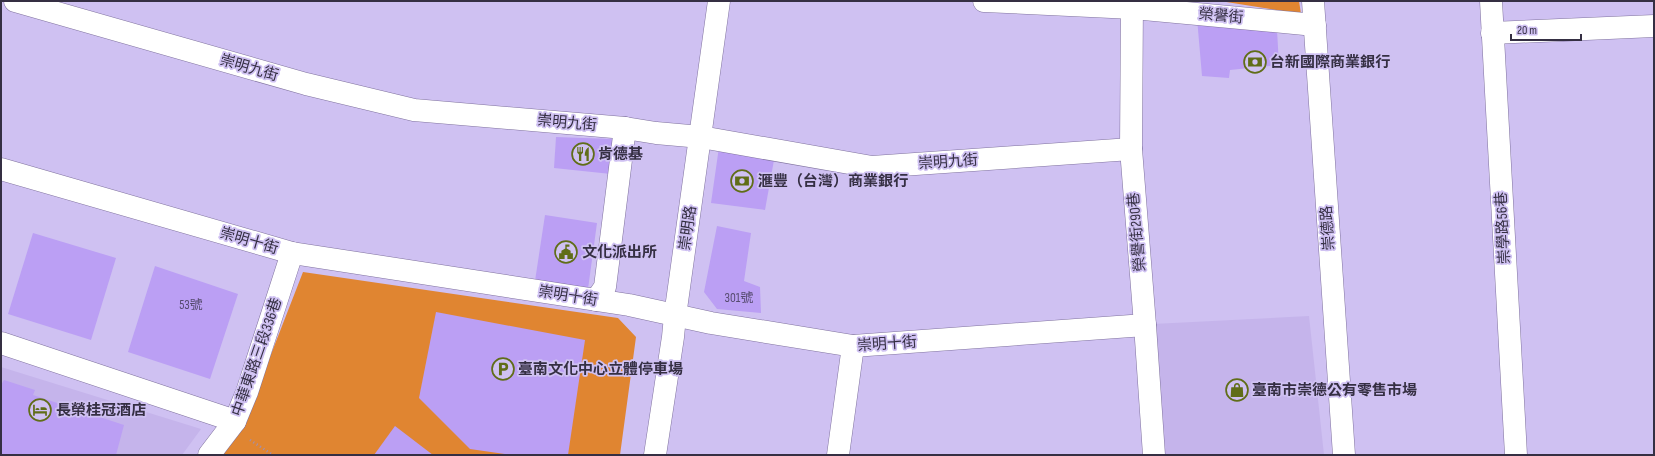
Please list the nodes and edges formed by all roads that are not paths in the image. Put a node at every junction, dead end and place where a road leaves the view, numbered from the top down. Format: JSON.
{"nodes":[{"id":1,"x":15,"y":1,"type":"edge"},
{"id":2,"x":719,"y":1,"type":"edge"},
{"id":3,"x":984,"y":1,"type":"edge"},
{"id":4,"x":1313,"y":1,"type":"edge"},
{"id":5,"x":1491,"y":1,"type":"edge"},
{"id":6,"x":1133,"y":4,"type":"edge"},
{"id":7,"x":1315,"y":25,"type":"junction"},
{"id":8,"x":1654,"y":26,"type":"edge"},
{"id":9,"x":1492,"y":33,"type":"junction"},
{"id":10,"x":625,"y":128,"type":"junction"},
{"id":11,"x":701,"y":137,"type":"junction"},
{"id":12,"x":1131,"y":149,"type":"junction"},
{"id":13,"x":1,"y":169,"type":"edge"},
{"id":14,"x":292,"y":253,"type":"junction"},
{"id":15,"x":596,"y":300,"type":"junction"},
{"id":16,"x":675,"y":316,"type":"junction"},
{"id":17,"x":1145,"y":325,"type":"junction"},
{"id":18,"x":1,"y":343,"type":"edge"},
{"id":19,"x":853,"y":346,"type":"junction"},
{"id":20,"x":240,"y":429,"type":"junction"},
{"id":21,"x":209,"y":455,"type":"edge"},
{"id":22,"x":655,"y":455,"type":"edge"},
{"id":23,"x":838,"y":455,"type":"edge"},
{"id":24,"x":1154,"y":455,"type":"edge"},
{"id":25,"x":1344,"y":455,"type":"edge"},
{"id":26,"x":1516,"y":455,"type":"edge"}],
"edges":[{"from":1,"to":10,"type":"street","name":"崇明九街"},
{"from":2,"to":11,"type":"street","name":"崇明路"},
{"from":3,"to":6,"type":"street","name":"榮譽街"},
{"from":4,"to":7,"type":"street","name":"崇德路"},
{"from":5,"to":9,"type":"street","name":"崇學路56巷"},
{"from":6,"to":7,"type":"street","name":"榮譽街"},
{"from":6,"to":12,"type":"street","name":"榮譽街290巷"},
{"from":7,"to":25,"type":"street","name":"崇德路"},
{"from":8,"to":9,"type":"street"},
{"from":9,"to":26,"type":"street","name":"崇學路56巷"},
{"from":10,"to":11,"type":"street","name":"崇明九街"},
{"from":10,"to":15,"type":"street"},
{"from":11,"to":12,"type":"street","name":"崇明九街"},
{"from":11,"to":16,"type":"street","name":"崇明路"},
{"from":12,"to":17,"type":"street","name":"榮譽街290巷"},
{"from":13,"to":14,"type":"street","name":"崇明十街"},
{"from":14,"to":15,"type":"street","name":"崇明十街"},
{"from":14,"to":20,"type":"street","name":"中華東路三段336巷"},
{"from":15,"to":16,"type":"street","name":"崇明十街"},
{"from":16,"to":19,"type":"street","name":"崇明十街"},
{"from":16,"to":22,"type":"street","name":"崇明路"},
{"from":17,"to":19,"type":"street","name":"崇明十街"},
{"from":17,"to":24,"type":"street","name":"榮譽街290巷"},
{"from":18,"to":20,"type":"street"},
{"from":19,"to":23,"type":"street"},
{"from":20,"to":21,"type":"street","name":"中華東路三段336巷"}]}
